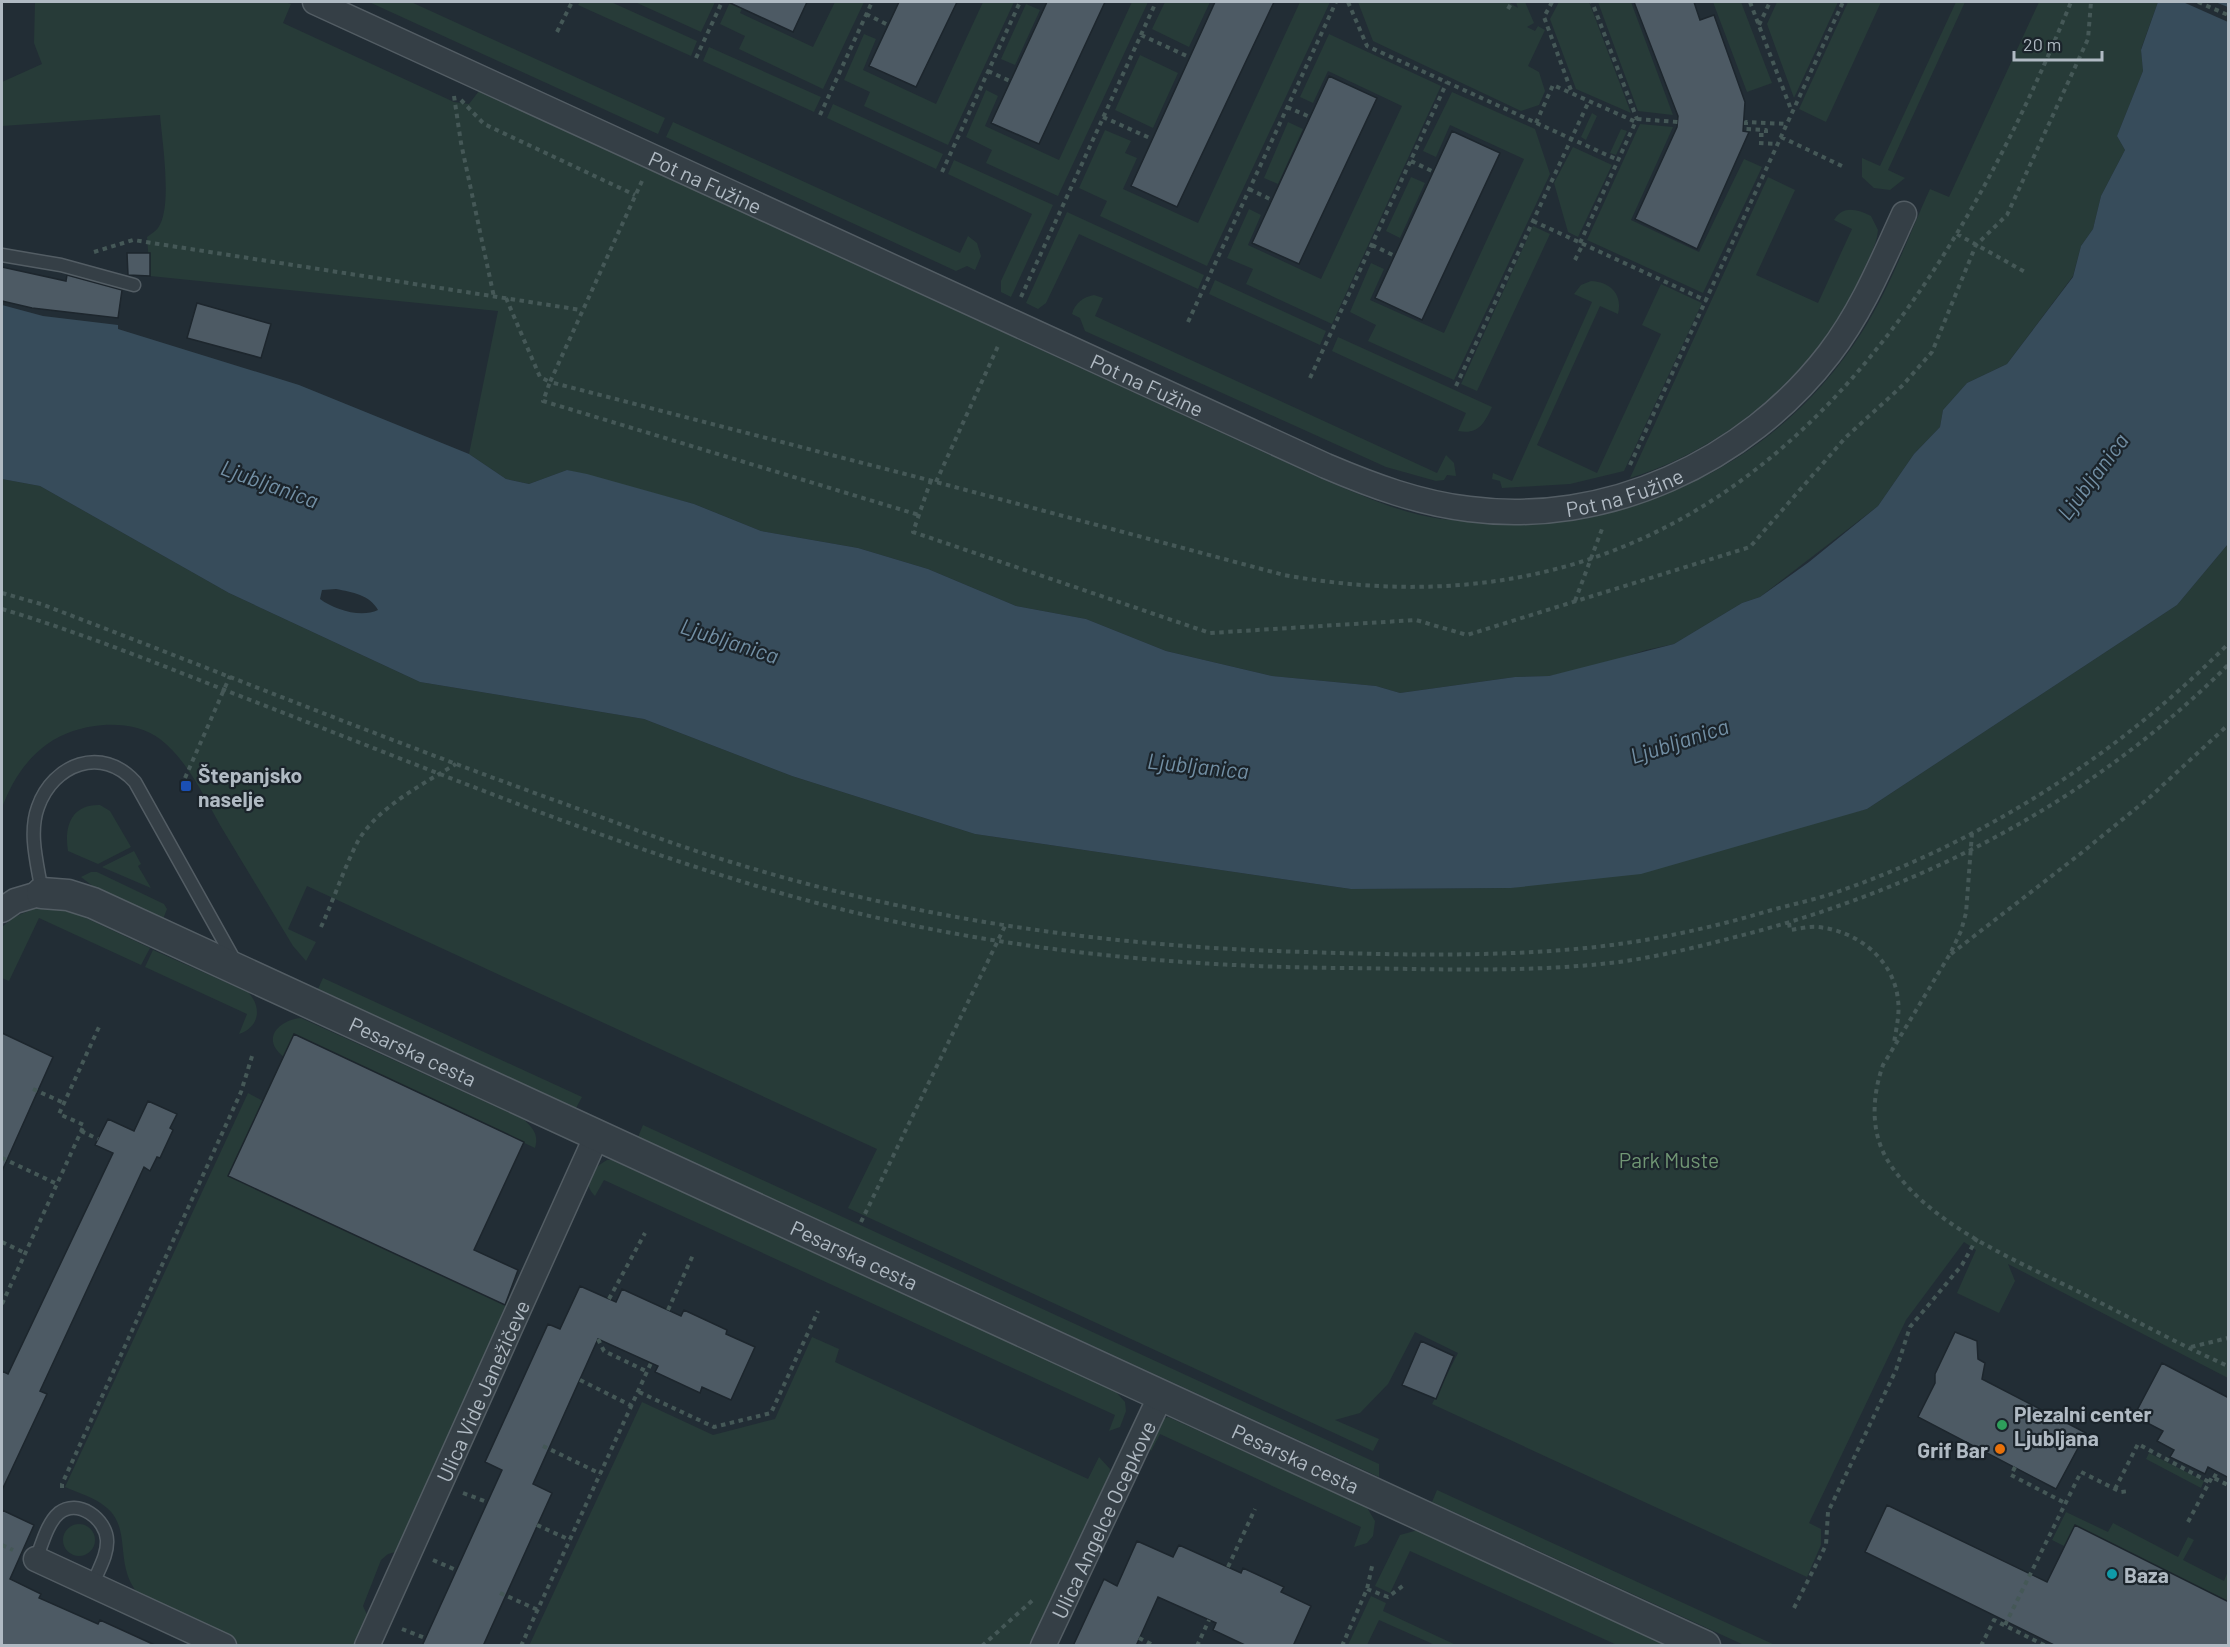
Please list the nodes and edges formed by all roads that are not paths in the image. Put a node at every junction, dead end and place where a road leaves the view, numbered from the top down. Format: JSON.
{"nodes":[{"id":1,"x":315,"y":2,"type":"edge"},
{"id":2,"x":1904,"y":214,"type":"dead end"},
{"id":3,"x":2,"y":255,"type":"edge"},
{"id":4,"x":134,"y":285,"type":"dead end"},
{"id":5,"x":42,"y":893,"type":"junction"},
{"id":6,"x":2,"y":910,"type":"edge"},
{"id":7,"x":241,"y":972,"type":"junction"},
{"id":8,"x":597,"y":1135,"type":"junction"},
{"id":9,"x":1161,"y":1395,"type":"junction"},
{"id":10,"x":36,"y":1559,"type":"joint"},
{"id":11,"x":93,"y":1584,"type":"junction"},
{"id":12,"x":224,"y":1646,"type":"edge"},
{"id":13,"x":367,"y":1646,"type":"edge"},
{"id":14,"x":1043,"y":1646,"type":"edge"},
{"id":15,"x":1706,"y":1646,"type":"edge"}],
"edges":[{"from":1,"to":2,"type":"street","name":"Pot na Fužine"},
{"from":3,"to":4,"type":"lane"},
{"from":5,"to":6,"type":"street","name":"Pesarska cesta"},
{"from":5,"to":7,"type":"street","name":"Pesarska cesta"},
{"from":5,"to":7,"type":"lane"},
{"from":7,"to":8,"type":"street","name":"Pesarska cesta"},
{"from":8,"to":9,"type":"street","name":"Pesarska cesta"},
{"from":8,"to":13,"type":"street","name":"Ulica Vide Janežičeve"},
{"from":9,"to":14,"type":"street","name":"Ulica Angelce Ocepkove"},
{"from":9,"to":15,"type":"street","name":"Pesarska cesta"},
{"from":10,"to":11,"type":"street"},
{"from":10,"to":11,"type":"lane"},
{"from":11,"to":12,"type":"street"}]}
